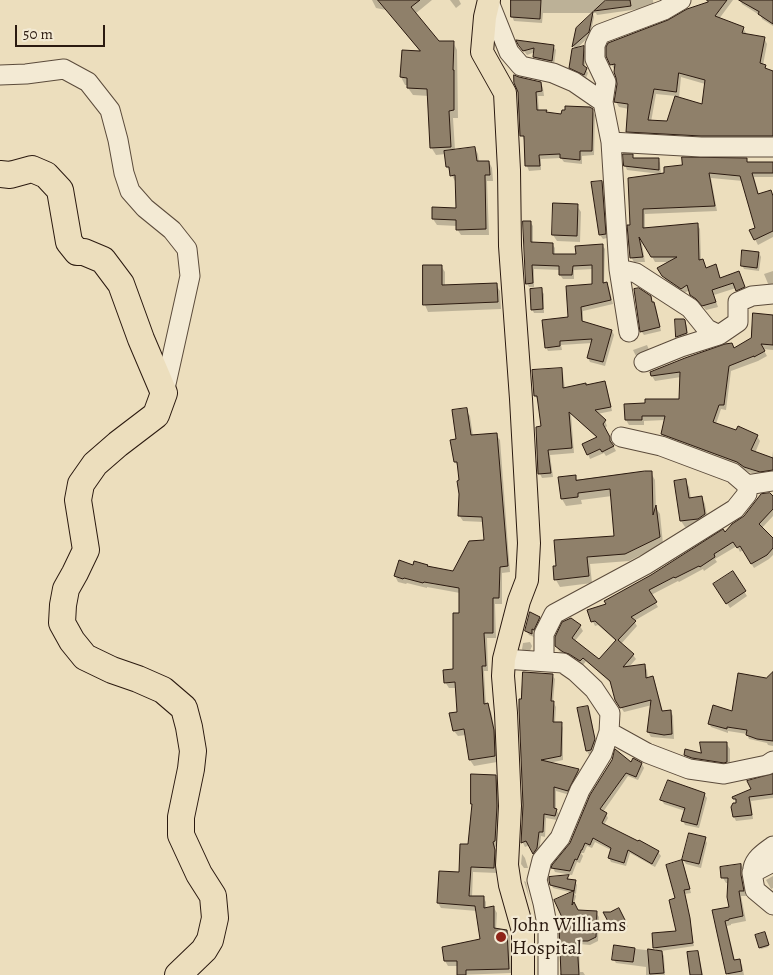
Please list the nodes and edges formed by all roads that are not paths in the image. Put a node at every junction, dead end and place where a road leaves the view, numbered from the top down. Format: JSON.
{"nodes":[{"id":1,"x":681,"y":0,"type":"edge"},
{"id":2,"x":489,"y":1,"type":"edge"},
{"id":3,"x":0,"y":75,"type":"edge"},
{"id":4,"x":603,"y":102,"type":"junction"},
{"id":5,"x":611,"y":142,"type":"junction"},
{"id":6,"x":773,"y":147,"type":"edge"},
{"id":7,"x":0,"y":174,"type":"edge"},
{"id":8,"x":620,"y":269,"type":"junction"},
{"id":9,"x":773,"y":294,"type":"edge"},
{"id":10,"x":629,"y":332,"type":"dead end"},
{"id":11,"x":719,"y":335,"type":"junction"},
{"id":12,"x":644,"y":362,"type":"dead end"},
{"id":13,"x":164,"y":392,"type":"junction"},
{"id":14,"x":621,"y":437,"type":"dead end"},
{"id":15,"x":773,"y":481,"type":"edge"},
{"id":16,"x":747,"y":486,"type":"junction"},
{"id":17,"x":504,"y":659,"type":"junction"},
{"id":18,"x":544,"y":661,"type":"junction"},
{"id":19,"x":609,"y":732,"type":"junction"},
{"id":20,"x":773,"y":761,"type":"edge"},
{"id":21,"x":773,"y":846,"type":"edge"},
{"id":22,"x":773,"y":862,"type":"edge"},
{"id":23,"x":752,"y":873,"type":"junction"},
{"id":24,"x":773,"y":905,"type":"edge"},
{"id":25,"x":178,"y":975,"type":"edge"},
{"id":26,"x":522,"y":975,"type":"edge"},
{"id":27,"x":548,"y":975,"type":"edge"}],
"edges":[{"from":1,"to":4,"type":"street"},
{"from":2,"to":4,"type":"street"},
{"from":2,"to":17,"type":"main road"},
{"from":3,"to":13,"type":"street"},
{"from":4,"to":5,"type":"street"},
{"from":5,"to":6,"type":"street"},
{"from":5,"to":8,"type":"street"},
{"from":7,"to":13,"type":"highway"},
{"from":8,"to":10,"type":"street"},
{"from":8,"to":11,"type":"street"},
{"from":9,"to":11,"type":"street"},
{"from":11,"to":12,"type":"street"},
{"from":13,"to":25,"type":"highway"},
{"from":14,"to":16,"type":"street"},
{"from":15,"to":16,"type":"street"},
{"from":16,"to":18,"type":"street"},
{"from":17,"to":18,"type":"street"},
{"from":17,"to":26,"type":"main road"},
{"from":18,"to":19,"type":"street"},
{"from":19,"to":20,"type":"street"},
{"from":19,"to":27,"type":"street"},
{"from":21,"to":23,"type":"street"},
{"from":22,"to":23,"type":"street"},
{"from":23,"to":24,"type":"street"}]}
